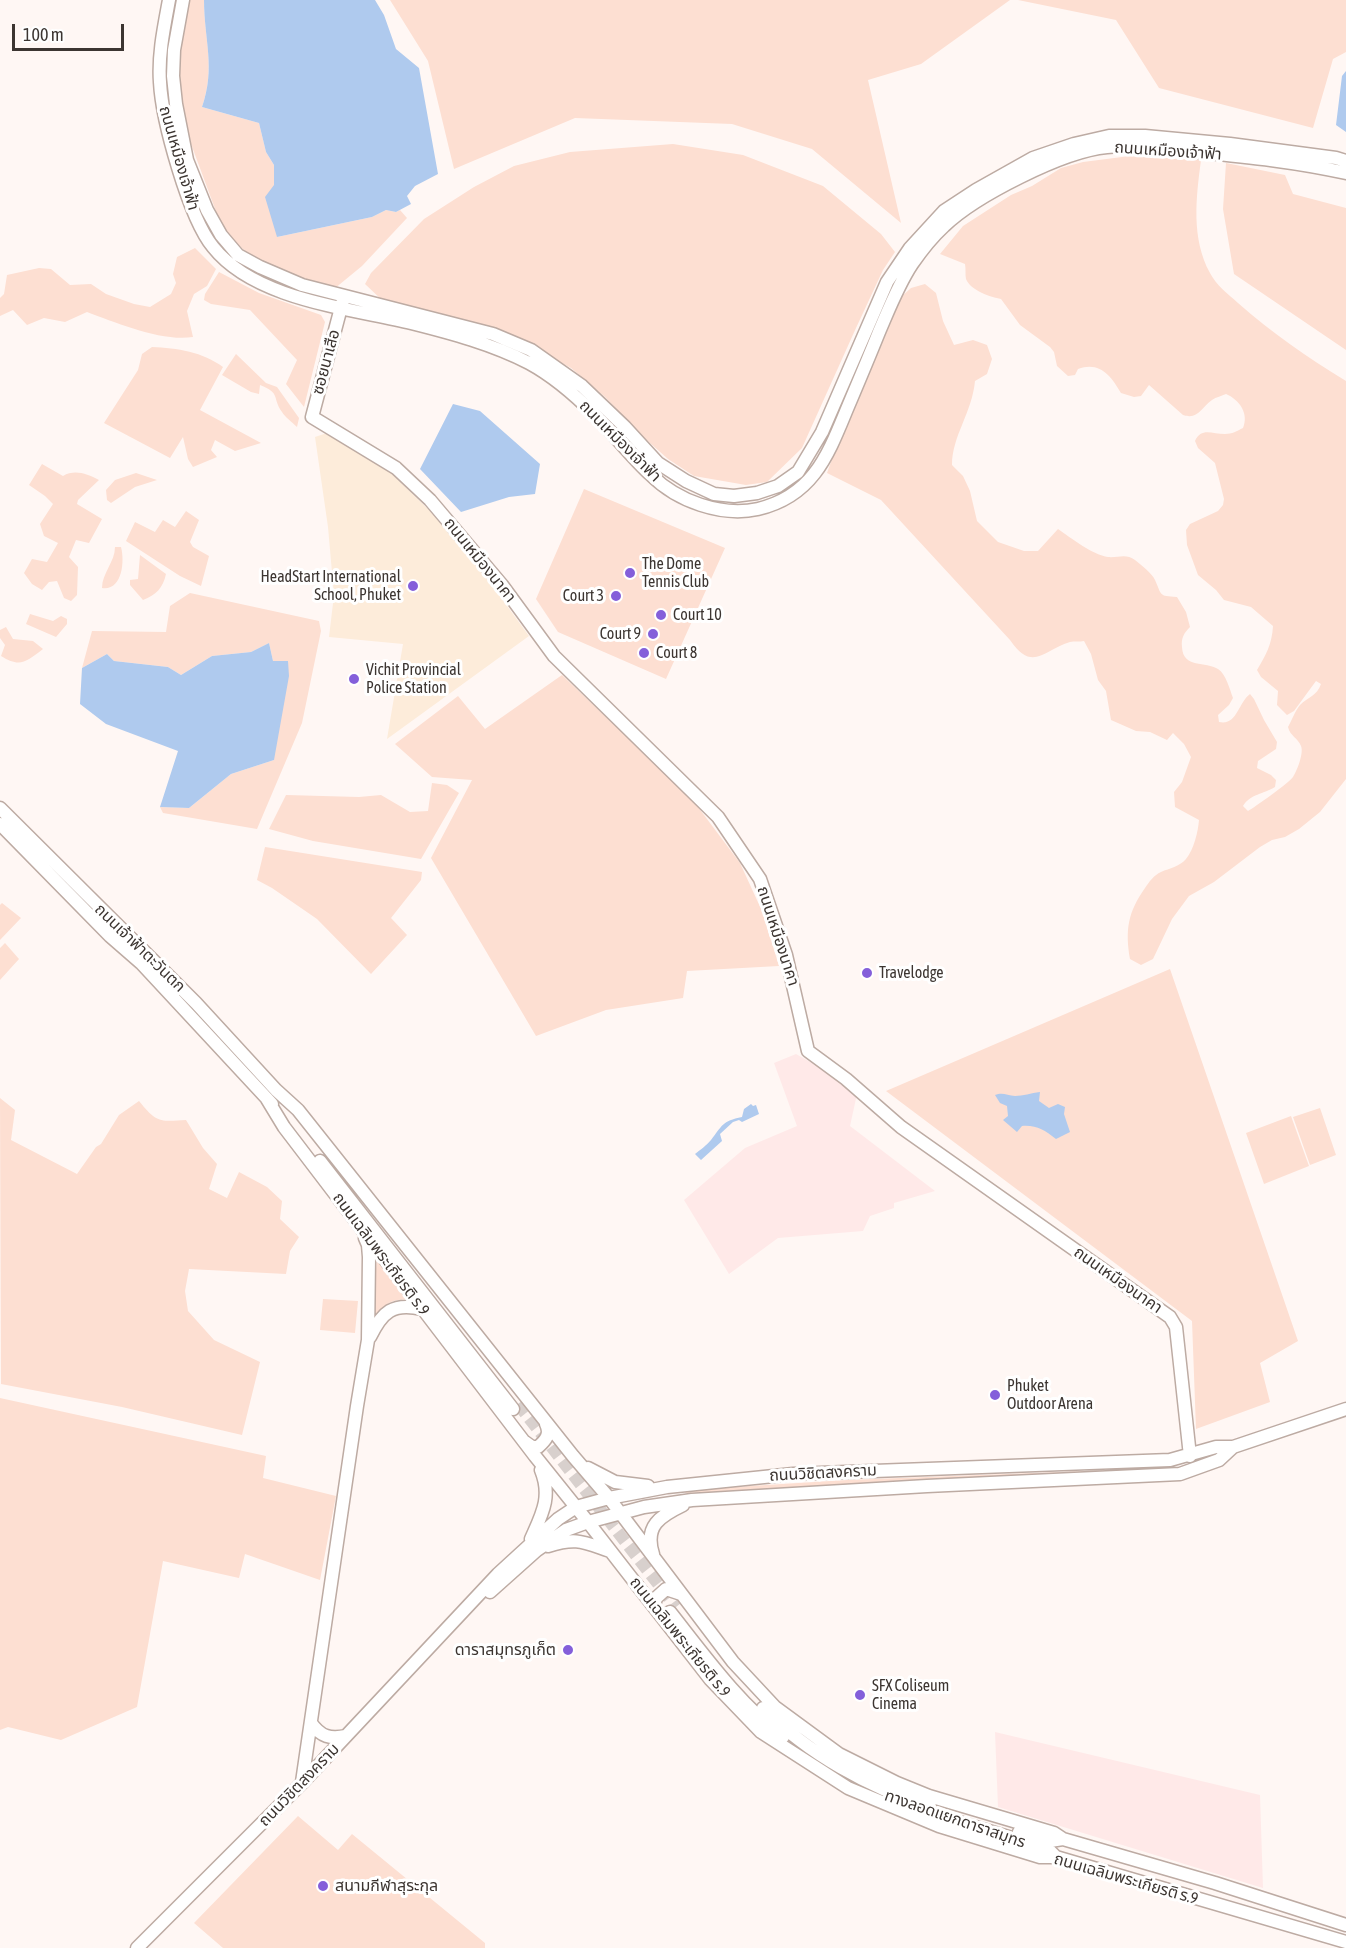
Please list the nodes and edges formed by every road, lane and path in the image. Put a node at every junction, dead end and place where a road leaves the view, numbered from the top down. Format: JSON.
{"nodes":[{"id":1,"x":169,"y":0,"type":"edge"},
{"id":2,"x":183,"y":0,"type":"edge"},
{"id":3,"x":1346,"y":161,"type":"edge"},
{"id":4,"x":1346,"y":172,"type":"edge"},
{"id":5,"x":300,"y":290,"type":"junction"},
{"id":6,"x":343,"y":302,"type":"junction"},
{"id":7,"x":312,"y":417,"type":"joint"},
{"id":8,"x":0,"y":808,"type":"edge"},
{"id":9,"x":0,"y":824,"type":"edge"},
{"id":10,"x":272,"y":1094,"type":"junction"},
{"id":11,"x":356,"y":1221,"type":"junction"},
{"id":12,"x":422,"y":1309,"type":"junction"},
{"id":13,"x":368,"y":1340,"type":"junction"},
{"id":14,"x":515,"y":1406,"type":"tunnel mouth"},
{"id":15,"x":1346,"y":1409,"type":"edge"},
{"id":16,"x":545,"y":1420,"type":"junction"},
{"id":17,"x":523,"y":1440,"type":"junction"},
{"id":18,"x":1233,"y":1447,"type":"junction"},
{"id":19,"x":535,"y":1456,"type":"junction"},
{"id":20,"x":573,"y":1456,"type":"junction"},
{"id":21,"x":1190,"y":1456,"type":"junction"},
{"id":22,"x":669,"y":1487,"type":"junction"},
{"id":23,"x":609,"y":1498,"type":"junction"},
{"id":24,"x":692,"y":1500,"type":"junction"},
{"id":25,"x":674,"y":1503,"type":"junction"},
{"id":26,"x":576,"y":1507,"type":"junction"},
{"id":27,"x":621,"y":1514,"type":"junction"},
{"id":28,"x":588,"y":1522,"type":"junction"},
{"id":29,"x":533,"y":1546,"type":"junction"},
{"id":30,"x":610,"y":1551,"type":"junction"},
{"id":31,"x":668,"y":1577,"type":"junction"},
{"id":32,"x":681,"y":1594,"type":"junction"},
{"id":33,"x":654,"y":1606,"type":"junction"},
{"id":34,"x":311,"y":1723,"type":"junction"},
{"id":35,"x":346,"y":1736,"type":"junction"},
{"id":36,"x":302,"y":1783,"type":"junction"},
{"id":37,"x":1063,"y":1839,"type":"junction"},
{"id":38,"x":1056,"y":1857,"type":"junction"},
{"id":39,"x":1346,"y":1925,"type":"edge"},
{"id":40,"x":1346,"y":1942,"type":"edge"},
{"id":41,"x":137,"y":1948,"type":"edge"}],
"edges":[{"from":1,"to":5,"type":"main road","name":"ถนนเหมืองเจ้าฟ้า"},
{"from":2,"to":5,"type":"main road","name":"ถนนเหมืองเจ้าฟ้า"},
{"from":3,"to":6,"type":"main road","name":"ถนนเหมืองเจ้าฟ้า"},
{"from":4,"to":6,"type":"main road","name":"ถนนเหมืองเจ้าฟ้า"},
{"from":5,"to":6,"type":"main road","name":"ถนนเหมืองเจ้าฟ้า"},
{"from":6,"to":7,"type":"main road","name":"ซอยนาเสือ"},
{"from":7,"to":21,"type":"main road","name":"ถนนเหมืองนาคา"},
{"from":8,"to":10,"type":"main road","name":"ถนนเจ้าฟ้าตะวันตก"},
{"from":9,"to":10,"type":"main road","name":"ถนนเจ้าฟ้าตะวันตก"},
{"from":10,"to":11,"type":"main road","name":"ถนนเฉลิมพระเกียรติ ร.9"},
{"from":10,"to":14,"type":"main road"},
{"from":10,"to":16,"type":"main road","name":"ถนนเฉลิมพระเกียรติ ร.9"},
{"from":11,"to":12,"type":"main road","name":"ถนนเฉลิมพระเกียรติ ร.9"},
{"from":11,"to":13,"type":"main road"},
{"from":12,"to":13,"type":"main road"},
{"from":12,"to":17,"type":"main road","name":"ถนนเฉลิมพระเกียรติ ร.9"},
{"from":13,"to":34,"type":"main road"},
{"from":15,"to":18,"type":"main road","name":"ถนนวิชิตสงคราม"},
{"from":16,"to":17,"type":"main road"},
{"from":16,"to":20,"type":"main road","name":"ถนนเฉลิมพระเกียรติ ร.9"},
{"from":17,"to":19,"type":"main road","name":"ถนนเฉลิมพระเกียรติ ร.9"},
{"from":18,"to":21,"type":"main road","name":"ถนนวิชิตสงคราม"},
{"from":18,"to":24,"type":"main road","name":"ถนนวิชิตสงคราม"},
{"from":19,"to":26,"type":"main road","name":"ถนนเฉลิมพระเกียรติ ร.9"},
{"from":19,"to":29,"type":"main road"},
{"from":20,"to":22,"type":"main road"},
{"from":20,"to":23,"type":"main road","name":"ถนนเฉลิมพระเกียรติ ร.9"},
{"from":21,"to":22,"type":"main road","name":"ถนนวิชิตสงคราม"},
{"from":22,"to":23,"type":"main road","name":"ถนนวิชิตสงคราม"},
{"from":22,"to":25,"type":"main road"},
{"from":23,"to":26,"type":"main road","name":"ถนนวิชิตสงคราม"},
{"from":23,"to":27,"type":"main road","name":"ถนนเฉลิมพระเกียรติ ร.9"},
{"from":24,"to":25,"type":"main road","name":"ถนนวิชิตสงคราม"},
{"from":24,"to":31,"type":"main road"},
{"from":25,"to":27,"type":"main road","name":"ถนนวิชิตสงคราม"},
{"from":26,"to":28,"type":"main road","name":"ถนนเฉลิมพระเกียรติ ร.9"},
{"from":26,"to":29,"type":"main road","name":"ถนนวิชิตสงคราม"},
{"from":27,"to":28,"type":"main road","name":"ถนนวิชิตสงคราม"},
{"from":27,"to":31,"type":"main road","name":"ถนนเฉลิมพระเกียรติ ร.9"},
{"from":28,"to":29,"type":"main road","name":"ถนนวิชิตสงคราม"},
{"from":28,"to":30,"type":"main road","name":"ถนนเฉลิมพระเกียรติ ร.9"},
{"from":29,"to":30,"type":"main road"},
{"from":29,"to":35,"type":"main road","name":"ถนนวิชิตสงคราม"},
{"from":30,"to":33,"type":"main road","name":"ถนนเฉลิมพระเกียรติ ร.9"},
{"from":31,"to":32,"type":"main road","name":"ถนนเฉลิมพระเกียรติ ร.9"},
{"from":32,"to":33,"type":"main road"},
{"from":32,"to":37,"type":"main road","name":"ถนนเฉลิมพระเกียรติ ร.9"},
{"from":33,"to":38,"type":"main road","name":"ถนนเฉลิมพระเกียรติ ร.9"},
{"from":34,"to":35,"type":"main road"},
{"from":34,"to":36,"type":"main road"},
{"from":35,"to":36,"type":"main road","name":"ถนนวิชิตสงคราม"},
{"from":36,"to":41,"type":"main road","name":"ถนนวิชิตสงคราม"},
{"from":37,"to":38,"type":"main road","name":"ทางลอดแยกดาราสมุทร"},
{"from":37,"to":39,"type":"main road","name":"ถนนเฉลิมพระเกียรติ ร.9"},
{"from":38,"to":40,"type":"main road","name":"ถนนเฉลิมพระเกียรติ ร.9"}]}
